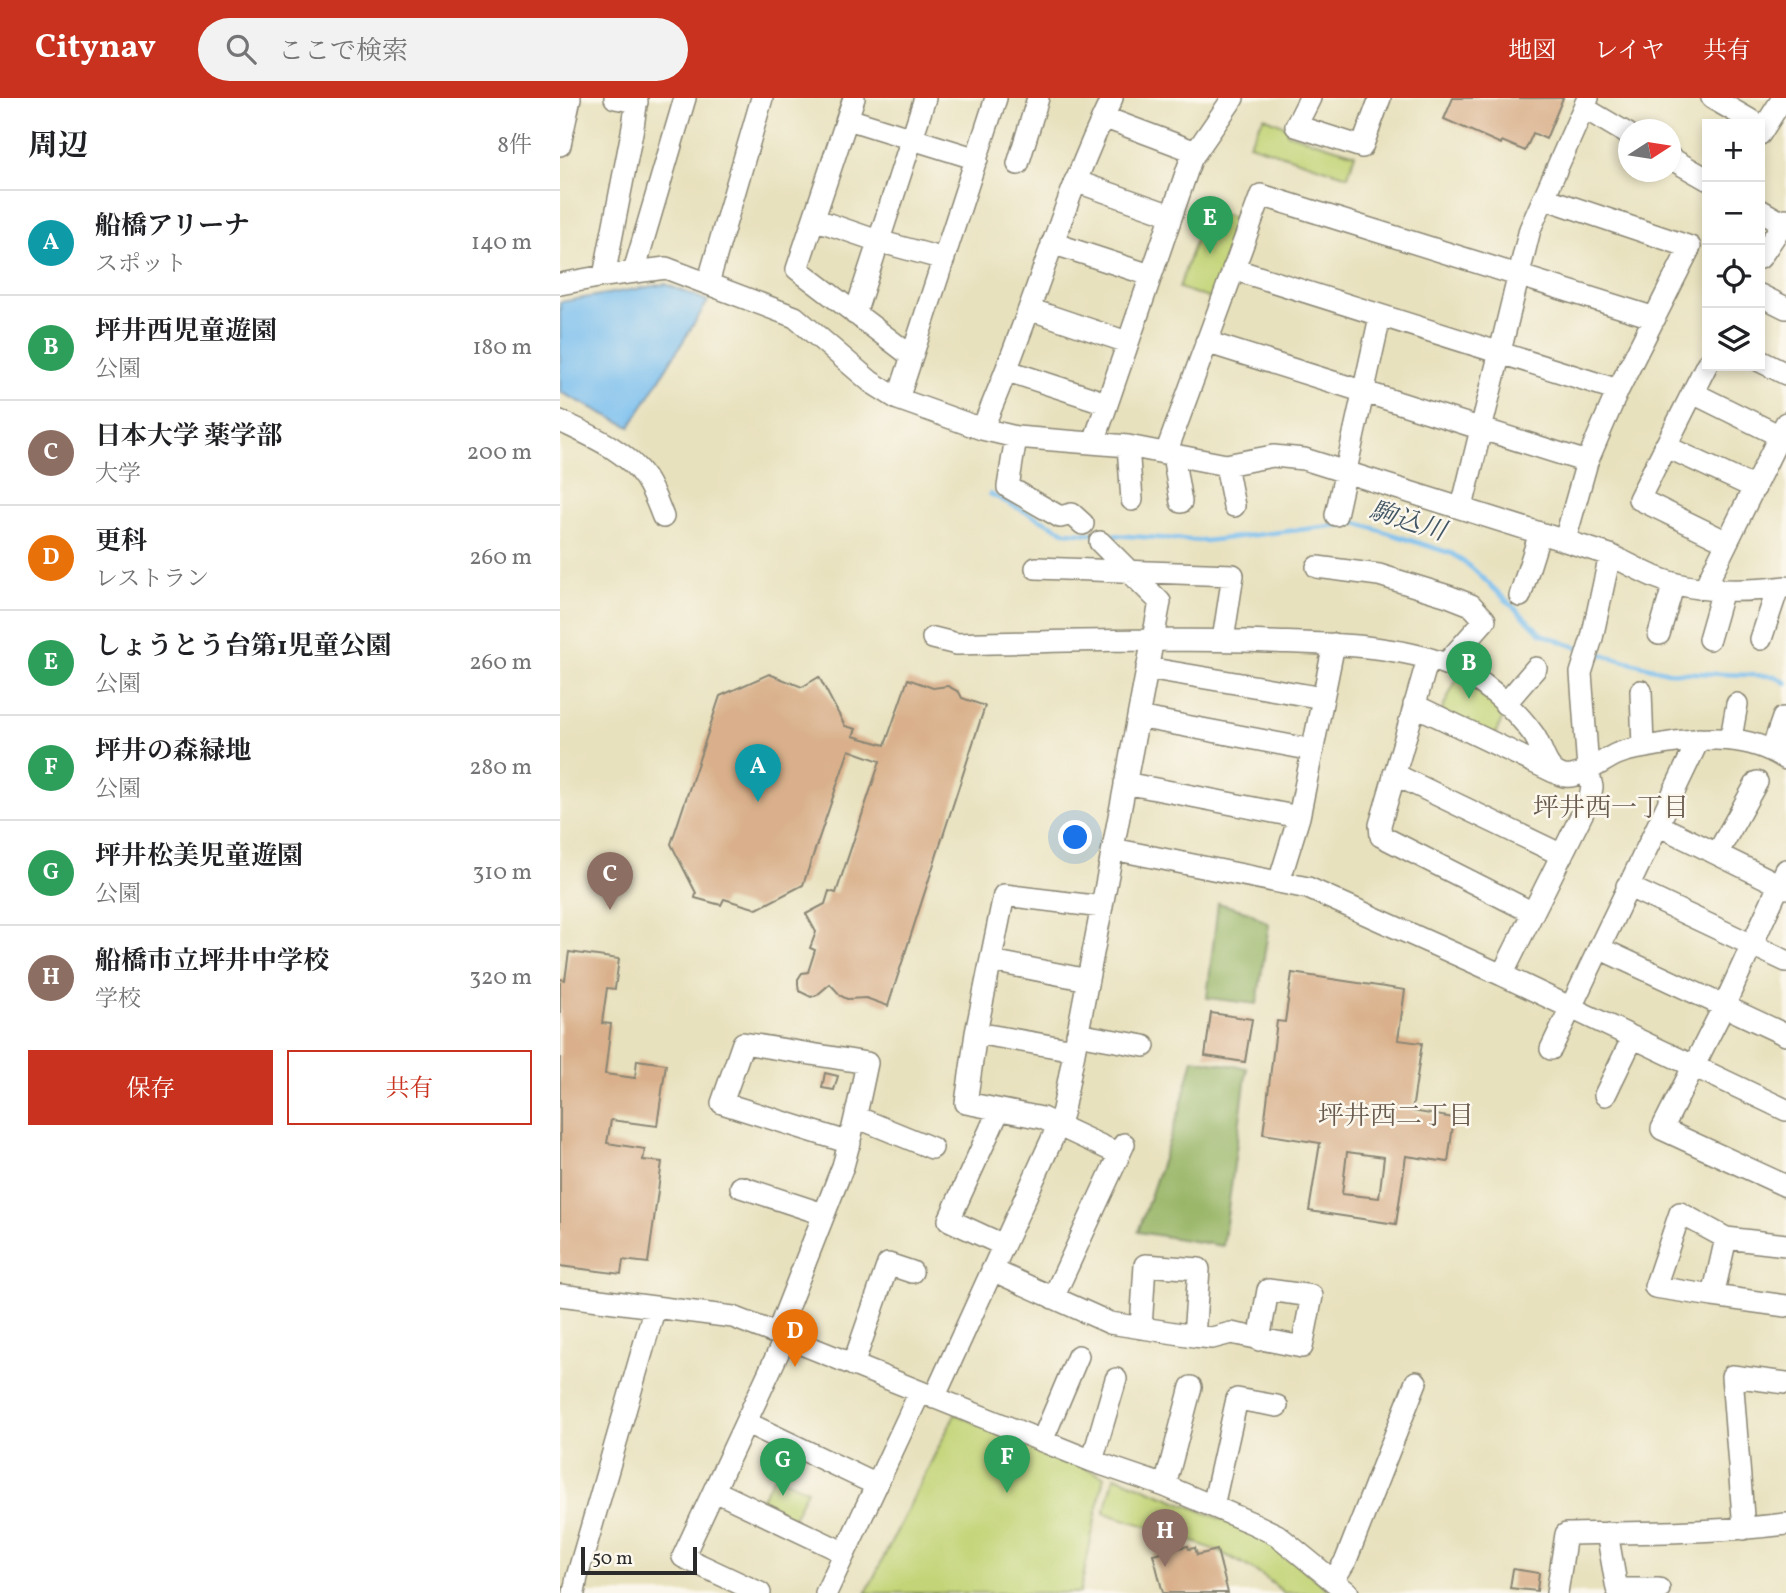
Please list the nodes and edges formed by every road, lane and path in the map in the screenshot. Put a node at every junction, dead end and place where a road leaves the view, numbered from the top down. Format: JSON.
{"nodes":[{"id":1,"x":570,"y":98,"type":"edge"},
{"id":2,"x":615,"y":98,"type":"edge"},
{"id":3,"x":685,"y":98,"type":"edge"},
{"id":4,"x":854,"y":98,"type":"edge"},
{"id":5,"x":925,"y":98,"type":"edge"},
{"id":6,"x":996,"y":98,"type":"edge"},
{"id":7,"x":1038,"y":98,"type":"edge"},
{"id":8,"x":1233,"y":98,"type":"edge"},
{"id":9,"x":1310,"y":98,"type":"edge"},
{"id":10,"x":1380,"y":98,"type":"edge"},
{"id":11,"x":1712,"y":98,"type":"edge"},
{"id":12,"x":1783,"y":98,"type":"edge"},
{"id":13,"x":637,"y":100,"type":"edge"},
{"id":14,"x":756,"y":100,"type":"edge"},
{"id":15,"x":1586,"y":103,"type":"edge"},
{"id":16,"x":1108,"y":108,"type":"edge"},
{"id":17,"x":848,"y":119,"type":"junction"},
{"id":18,"x":1746,"y":119,"type":"edge"},
{"id":19,"x":1765,"y":121,"type":"edge"},
{"id":20,"x":1618,"y":126,"type":"edge"},
{"id":21,"x":912,"y":139,"type":"junction"},
{"id":22,"x":560,"y":145,"type":"edge"},
{"id":23,"x":1196,"y":152,"type":"junction"},
{"id":24,"x":977,"y":159,"type":"junction"},
{"id":25,"x":1018,"y":164,"type":"dead end"},
{"id":26,"x":1681,"y":164,"type":"edge"},
{"id":27,"x":1702,"y":176,"type":"edge"},
{"id":28,"x":1075,"y":181,"type":"junction"},
{"id":29,"x":1544,"y":198,"type":"junction"},
{"id":30,"x":1765,"y":212,"type":"edge"},
{"id":31,"x":1171,"y":215,"type":"junction"},
{"id":32,"x":814,"y":219,"type":"junction"},
{"id":33,"x":1785,"y":222,"type":"edge"},
{"id":34,"x":878,"y":241,"type":"junction"},
{"id":35,"x":1052,"y":243,"type":"junction"},
{"id":36,"x":1765,"y":251,"type":"edge"},
{"id":37,"x":944,"y":259,"type":"junction"},
{"id":38,"x":1233,"y":269,"type":"junction"},
{"id":39,"x":634,"y":271,"type":"junction"},
{"id":40,"x":1519,"y":274,"type":"junction"},
{"id":41,"x":1150,"y":275,"type":"junction"},
{"id":42,"x":604,"y":276,"type":"junction"},
{"id":43,"x":708,"y":283,"type":"junction"},
{"id":44,"x":560,"y":284,"type":"edge"},
{"id":45,"x":1765,"y":298,"type":"edge"},
{"id":46,"x":1786,"y":308,"type":"edge"},
{"id":47,"x":1029,"y":309,"type":"junction"},
{"id":48,"x":855,"y":314,"type":"junction"},
{"id":49,"x":1380,"y":317,"type":"junction"},
{"id":50,"x":1655,"y":318,"type":"junction"},
{"id":51,"x":1127,"y":342,"type":"junction"},
{"id":52,"x":1206,"y":342,"type":"junction"},
{"id":53,"x":1500,"y":351,"type":"junction"},
{"id":54,"x":911,"y":356,"type":"junction"},
{"id":55,"x":1765,"y":364,"type":"edge"},
{"id":56,"x":1008,"y":371,"type":"junction"},
{"id":57,"x":1704,"y":371,"type":"edge"},
{"id":58,"x":1786,"y":374,"type":"edge"},
{"id":59,"x":1618,"y":390,"type":"junction"},
{"id":60,"x":1363,"y":391,"type":"junction"},
{"id":61,"x":1693,"y":393,"type":"junction"},
{"id":62,"x":898,"y":399,"type":"junction"},
{"id":63,"x":1106,"y":403,"type":"junction"},
{"id":64,"x":560,"y":421,"type":"edge"},
{"id":65,"x":982,"y":429,"type":"junction"},
{"id":66,"x":1481,"y":429,"type":"junction"},
{"id":67,"x":1783,"y":430,"type":"edge"},
{"id":68,"x":1016,"y":437,"type":"junction"},
{"id":69,"x":1094,"y":442,"type":"junction"},
{"id":70,"x":1128,"y":446,"type":"junction"},
{"id":71,"x":1665,"y":446,"type":"junction"},
{"id":72,"x":1169,"y":454,"type":"junction"},
{"id":73,"x":1587,"y":462,"type":"junction"},
{"id":74,"x":1226,"y":465,"type":"junction"},
{"id":75,"x":1346,"y":471,"type":"junction"},
{"id":76,"x":1755,"y":488,"type":"junction"},
{"id":77,"x":1132,"y":500,"type":"dead end"},
{"id":78,"x":1181,"y":502,"type":"dead end"},
{"id":79,"x":1234,"y":506,"type":"dead end"},
{"id":80,"x":1462,"y":507,"type":"junction"},
{"id":81,"x":1336,"y":514,"type":"dead end"},
{"id":82,"x":663,"y":517,"type":"dead end"},
{"id":83,"x":1083,"y":524,"type":"dead end"},
{"id":84,"x":1540,"y":533,"type":"junction"},
{"id":85,"x":1566,"y":540,"type":"junction"},
{"id":86,"x":1100,"y":542,"type":"dead end"},
{"id":87,"x":1727,"y":542,"type":"junction"},
{"id":88,"x":1610,"y":555,"type":"junction"},
{"id":89,"x":1317,"y":567,"type":"dead end"},
{"id":90,"x":1036,"y":568,"type":"dead end"},
{"id":91,"x":1129,"y":571,"type":"junction"},
{"id":92,"x":1674,"y":583,"type":"junction"},
{"id":93,"x":1782,"y":587,"type":"edge"},
{"id":94,"x":1714,"y":588,"type":"junction"},
{"id":95,"x":1520,"y":596,"type":"dead end"},
{"id":96,"x":1659,"y":634,"type":"dead end"},
{"id":97,"x":933,"y":638,"type":"dead end"},
{"id":98,"x":1153,"y":639,"type":"junction"},
{"id":99,"x":1709,"y":639,"type":"dead end"},
{"id":100,"x":1761,"y":639,"type":"dead end"},
{"id":101,"x":1223,"y":640,"type":"junction"},
{"id":102,"x":1334,"y":644,"type":"junction"},
{"id":103,"x":1437,"y":662,"type":"junction"},
{"id":104,"x":1147,"y":668,"type":"junction"},
{"id":105,"x":1536,"y":668,"type":"dead end"},
{"id":106,"x":1641,"y":691,"type":"dead end"},
{"id":107,"x":1323,"y":698,"type":"junction"},
{"id":108,"x":1505,"y":704,"type":"junction"},
{"id":109,"x":1737,"y":704,"type":"dead end"},
{"id":110,"x":1414,"y":705,"type":"junction"},
{"id":111,"x":1138,"y":717,"type":"junction"},
{"id":112,"x":1783,"y":718,"type":"dead end"},
{"id":113,"x":1731,"y":738,"type":"junction"},
{"id":114,"x":1699,"y":739,"type":"junction"},
{"id":115,"x":1643,"y":747,"type":"junction"},
{"id":116,"x":1313,"y":750,"type":"junction"},
{"id":117,"x":1779,"y":755,"type":"edge"},
{"id":118,"x":1588,"y":769,"type":"junction"},
{"id":119,"x":1555,"y":773,"type":"junction"},
{"id":120,"x":1394,"y":774,"type":"junction"},
{"id":121,"x":1757,"y":782,"type":"dead end"},
{"id":122,"x":1125,"y":783,"type":"junction"},
{"id":123,"x":1299,"y":817,"type":"junction"},
{"id":124,"x":1658,"y":825,"type":"junction"},
{"id":125,"x":1113,"y":849,"type":"junction"},
{"id":126,"x":1717,"y":854,"type":"junction"},
{"id":127,"x":1562,"y":855,"type":"junction"},
{"id":128,"x":1784,"y":881,"type":"edge"},
{"id":129,"x":1279,"y":882,"type":"junction"},
{"id":130,"x":1627,"y":886,"type":"junction"},
{"id":131,"x":1102,"y":907,"type":"junction"},
{"id":132,"x":1533,"y":913,"type":"junction"},
{"id":133,"x":1751,"y":945,"type":"junction"},
{"id":134,"x":1599,"y":948,"type":"junction"},
{"id":135,"x":992,"y":961,"type":"junction"},
{"id":136,"x":1786,"y":961,"type":"edge"},
{"id":137,"x":1502,"y":975,"type":"junction"},
{"id":138,"x":1088,"y":980,"type":"junction"},
{"id":139,"x":1724,"y":1006,"type":"junction"},
{"id":140,"x":1571,"y":1009,"type":"junction"},
{"id":141,"x":976,"y":1033,"type":"junction"},
{"id":142,"x":1786,"y":1035,"type":"edge"},
{"id":143,"x":1632,"y":1039,"type":"junction"},
{"id":144,"x":1076,"y":1042,"type":"junction"},
{"id":145,"x":1144,"y":1046,"type":"dead end"},
{"id":146,"x":1550,"y":1049,"type":"dead end"},
{"id":147,"x":1692,"y":1067,"type":"junction"},
{"id":148,"x":1605,"y":1095,"type":"dead end"},
{"id":149,"x":999,"y":1110,"type":"junction"},
{"id":150,"x":1786,"y":1110,"type":"edge"},
{"id":151,"x":856,"y":1117,"type":"junction"},
{"id":152,"x":1058,"y":1126,"type":"junction"},
{"id":153,"x":850,"y":1143,"type":"junction"},
{"id":154,"x":932,"y":1148,"type":"dead end"},
{"id":155,"x":1786,"y":1186,"type":"edge"},
{"id":156,"x":741,"y":1187,"type":"dead end"},
{"id":157,"x":823,"y":1214,"type":"junction"},
{"id":158,"x":1726,"y":1238,"type":"junction"},
{"id":159,"x":1003,"y":1245,"type":"junction"},
{"id":160,"x":1786,"y":1245,"type":"edge"},
{"id":161,"x":992,"y":1270,"type":"junction"},
{"id":162,"x":912,"y":1272,"type":"dead end"},
{"id":163,"x":560,"y":1295,"type":"edge"},
{"id":164,"x":1713,"y":1296,"type":"junction"},
{"id":165,"x":1053,"y":1298,"type":"junction"},
{"id":166,"x":1786,"y":1306,"type":"edge"},
{"id":167,"x":655,"y":1307,"type":"junction"},
{"id":168,"x":1141,"y":1328,"type":"junction"},
{"id":169,"x":781,"y":1336,"type":"junction"},
{"id":170,"x":1194,"y":1336,"type":"junction"},
{"id":171,"x":1259,"y":1340,"type":"dead end"},
{"id":172,"x":1078,"y":1356,"type":"dead end"},
{"id":173,"x":853,"y":1365,"type":"junction"},
{"id":174,"x":1116,"y":1380,"type":"dead end"},
{"id":175,"x":1416,"y":1382,"type":"dead end"},
{"id":176,"x":1786,"y":1383,"type":"edge"},
{"id":177,"x":1191,"y":1387,"type":"dead end"},
{"id":178,"x":927,"y":1395,"type":"junction"},
{"id":179,"x":1276,"y":1406,"type":"dead end"},
{"id":180,"x":747,"y":1423,"type":"junction"},
{"id":181,"x":1042,"y":1441,"type":"junction"},
{"id":182,"x":1092,"y":1461,"type":"junction"},
{"id":183,"x":877,"y":1485,"type":"junction"},
{"id":184,"x":1165,"y":1486,"type":"junction"},
{"id":185,"x":715,"y":1492,"type":"junction"},
{"id":186,"x":1213,"y":1506,"type":"junction"},
{"id":187,"x":1786,"y":1524,"type":"edge"},
{"id":188,"x":1744,"y":1529,"type":"junction"},
{"id":189,"x":1607,"y":1533,"type":"junction"},
{"id":190,"x":845,"y":1553,"type":"junction"},
{"id":191,"x":1340,"y":1587,"type":"edge"},
{"id":192,"x":1659,"y":1589,"type":"dead end"},
{"id":193,"x":574,"y":1593,"type":"edge"},
{"id":194,"x":760,"y":1593,"type":"edge"},
{"id":195,"x":826,"y":1593,"type":"edge"},
{"id":196,"x":1557,"y":1593,"type":"edge"}],
"edges":[{"from":1,"to":22,"type":"street"},
{"from":2,"to":13,"type":"street"},
{"from":3,"to":39,"type":"street"},
{"from":4,"to":17,"type":"street"},
{"from":5,"to":21,"type":"street"},
{"from":6,"to":24,"type":"street"},
{"from":7,"to":25,"type":"street"},
{"from":8,"to":23,"type":"street"},
{"from":9,"to":10,"type":"street"},
{"from":11,"to":18,"type":"street"},
{"from":12,"to":19,"type":"street"},
{"from":13,"to":42,"type":"street"},
{"from":14,"to":43,"type":"street"},
{"from":15,"to":20,"type":"street"},
{"from":15,"to":29,"type":"street"},
{"from":16,"to":23,"type":"street"},
{"from":16,"to":28,"type":"street"},
{"from":17,"to":21,"type":"street"},
{"from":17,"to":32,"type":"street"},
{"from":21,"to":24,"type":"street"},
{"from":21,"to":34,"type":"street"},
{"from":23,"to":31,"type":"street"},
{"from":24,"to":37,"type":"street"},
{"from":26,"to":27,"type":"street"},
{"from":28,"to":31,"type":"street"},
{"from":28,"to":35,"type":"street"},
{"from":29,"to":40,"type":"street"},
{"from":29,"to":50,"type":"street"},
{"from":30,"to":33,"type":"street"},
{"from":31,"to":41,"type":"street"},
{"from":32,"to":34,"type":"street"},
{"from":32,"to":48,"type":"street"},
{"from":33,"to":36,"type":"street"},
{"from":34,"to":37,"type":"street"},
{"from":34,"to":48,"type":"street"},
{"from":35,"to":41,"type":"street"},
{"from":35,"to":47,"type":"street"},
{"from":37,"to":54,"type":"street"},
{"from":38,"to":40,"type":"street"},
{"from":38,"to":49,"type":"street"},
{"from":38,"to":52,"type":"street"},
{"from":39,"to":42,"type":"street"},
{"from":39,"to":43,"type":"street"},
{"from":40,"to":50,"type":"street"},
{"from":40,"to":53,"type":"street"},
{"from":41,"to":51,"type":"street"},
{"from":42,"to":44,"type":"street"},
{"from":43,"to":62,"type":"street"},
{"from":45,"to":46,"type":"street"},
{"from":47,"to":51,"type":"street"},
{"from":47,"to":56,"type":"street"},
{"from":48,"to":54,"type":"street"},
{"from":49,"to":53,"type":"street"},
{"from":49,"to":60,"type":"street"},
{"from":50,"to":59,"type":"street"},
{"from":51,"to":63,"type":"street"},
{"from":52,"to":60,"type":"street"},
{"from":52,"to":72,"type":"street"},
{"from":53,"to":59,"type":"street"},
{"from":53,"to":66,"type":"street"},
{"from":54,"to":62,"type":"street"},
{"from":55,"to":58,"type":"street"},
{"from":56,"to":63,"type":"street"},
{"from":56,"to":65,"type":"street"},
{"from":57,"to":61,"type":"street"},
{"from":59,"to":73,"type":"street"},
{"from":60,"to":66,"type":"street"},
{"from":60,"to":75,"type":"street"},
{"from":61,"to":67,"type":"street"},
{"from":61,"to":71,"type":"street"},
{"from":62,"to":65,"type":"street"},
{"from":63,"to":69,"type":"street"},
{"from":64,"to":82,"type":"street"},
{"from":65,"to":68,"type":"street"},
{"from":66,"to":73,"type":"street"},
{"from":66,"to":80,"type":"street"},
{"from":67,"to":76,"type":"street"},
{"from":68,"to":69,"type":"street"},
{"from":68,"to":83,"type":"street"},
{"from":69,"to":70,"type":"street"},
{"from":70,"to":72,"type":"street"},
{"from":70,"to":77,"type":"street"},
{"from":71,"to":76,"type":"street"},
{"from":71,"to":87,"type":"street"},
{"from":72,"to":74,"type":"street"},
{"from":72,"to":78,"type":"street"},
{"from":73,"to":85,"type":"street"},
{"from":74,"to":75,"type":"street"},
{"from":74,"to":79,"type":"street"},
{"from":75,"to":80,"type":"street"},
{"from":75,"to":81,"type":"street"},
{"from":76,"to":87,"type":"street"},
{"from":80,"to":84,"type":"street"},
{"from":84,"to":85,"type":"street"},
{"from":84,"to":95,"type":"street"},
{"from":85,"to":88,"type":"street"},
{"from":86,"to":91,"type":"street"},
{"from":87,"to":94,"type":"street"},
{"from":88,"to":92,"type":"street"},
{"from":88,"to":118,"type":"street"},
{"from":89,"to":103,"type":"street"},
{"from":90,"to":91,"type":"street"},
{"from":91,"to":98,"type":"street"},
{"from":91,"to":101,"type":"street"},
{"from":92,"to":94,"type":"street"},
{"from":92,"to":96,"type":"street"},
{"from":93,"to":94,"type":"street"},
{"from":93,"to":100,"type":"street"},
{"from":94,"to":99,"type":"street"},
{"from":97,"to":98,"type":"street"},
{"from":98,"to":101,"type":"street"},
{"from":98,"to":104,"type":"street"},
{"from":101,"to":102,"type":"street"},
{"from":102,"to":103,"type":"street"},
{"from":102,"to":107,"type":"street"},
{"from":103,"to":108,"type":"street"},
{"from":103,"to":110,"type":"street"},
{"from":104,"to":107,"type":"street"},
{"from":104,"to":111,"type":"street"},
{"from":105,"to":108,"type":"street"},
{"from":106,"to":115,"type":"street"},
{"from":107,"to":116,"type":"street"},
{"from":108,"to":119,"type":"street"},
{"from":109,"to":113,"type":"street"},
{"from":110,"to":119,"type":"street"},
{"from":110,"to":120,"type":"street"},
{"from":111,"to":116,"type":"street"},
{"from":111,"to":122,"type":"street"},
{"from":112,"to":117,"type":"street"},
{"from":113,"to":114,"type":"street"},
{"from":113,"to":117,"type":"street"},
{"from":114,"to":115,"type":"street"},
{"from":114,"to":124,"type":"street"},
{"from":115,"to":118,"type":"street"},
{"from":116,"to":123,"type":"street"},
{"from":118,"to":119,"type":"street"},
{"from":118,"to":127,"type":"street"},
{"from":120,"to":127,"type":"street"},
{"from":120,"to":132,"type":"street"},
{"from":121,"to":126,"type":"street"},
{"from":122,"to":123,"type":"street"},
{"from":122,"to":125,"type":"street"},
{"from":123,"to":129,"type":"street"},
{"from":124,"to":126,"type":"street"},
{"from":124,"to":130,"type":"street"},
{"from":125,"to":129,"type":"street"},
{"from":125,"to":131,"type":"street"},
{"from":126,"to":128,"type":"street"},
{"from":127,"to":132,"type":"street"},
{"from":128,"to":133,"type":"street"},
{"from":129,"to":137,"type":"street"},
{"from":130,"to":133,"type":"street"},
{"from":130,"to":134,"type":"street"},
{"from":131,"to":135,"type":"street"},
{"from":131,"to":138,"type":"street"},
{"from":132,"to":137,"type":"street"},
{"from":133,"to":136,"type":"street"},
{"from":133,"to":139,"type":"street"},
{"from":134,"to":139,"type":"street"},
{"from":134,"to":140,"type":"street"},
{"from":135,"to":138,"type":"street"},
{"from":135,"to":141,"type":"street"},
{"from":137,"to":140,"type":"street"},
{"from":138,"to":144,"type":"street"},
{"from":139,"to":142,"type":"street"},
{"from":139,"to":147,"type":"street"},
{"from":140,"to":143,"type":"street"},
{"from":140,"to":146,"type":"street"},
{"from":141,"to":144,"type":"street"},
{"from":141,"to":149,"type":"street"},
{"from":143,"to":147,"type":"street"},
{"from":143,"to":148,"type":"street"},
{"from":144,"to":145,"type":"street"},
{"from":144,"to":152,"type":"street"},
{"from":147,"to":150,"type":"street"},
{"from":147,"to":155,"type":"street"},
{"from":149,"to":152,"type":"street"},
{"from":149,"to":159,"type":"street"},
{"from":151,"to":153,"type":"street"},
{"from":151,"to":153,"type":"street"},
{"from":151,"to":154,"type":"street"},
{"from":152,"to":159,"type":"street"},
{"from":152,"to":165,"type":"street"},
{"from":153,"to":157,"type":"street"},
{"from":156,"to":157,"type":"street"},
{"from":157,"to":169,"type":"street"},
{"from":158,"to":160,"type":"street"},
{"from":158,"to":164,"type":"street"},
{"from":158,"to":164,"type":"street"},
{"from":159,"to":161,"type":"street"},
{"from":161,"to":165,"type":"street"},
{"from":161,"to":178,"type":"street"},
{"from":162,"to":173,"type":"street"},
{"from":163,"to":167,"type":"street"},
{"from":164,"to":166,"type":"street"},
{"from":165,"to":168,"type":"street"},
{"from":167,"to":169,"type":"street"},
{"from":167,"to":193,"type":"street"},
{"from":168,"to":170,"type":"street"},
{"from":168,"to":170,"type":"street"},
{"from":169,"to":173,"type":"street"},
{"from":169,"to":180,"type":"street"},
{"from":170,"to":171,"type":"street"},
{"from":172,"to":181,"type":"street"},
{"from":173,"to":178,"type":"street"},
{"from":174,"to":182,"type":"street"},
{"from":175,"to":191,"type":"street"},
{"from":176,"to":188,"type":"street"},
{"from":177,"to":184,"type":"street"},
{"from":178,"to":181,"type":"street"},
{"from":178,"to":183,"type":"street"},
{"from":179,"to":186,"type":"street"},
{"from":180,"to":183,"type":"street"},
{"from":180,"to":185,"type":"street"},
{"from":181,"to":182,"type":"street"},
{"from":182,"to":184,"type":"street"},
{"from":183,"to":190,"type":"street"},
{"from":184,"to":186,"type":"street"},
{"from":185,"to":190,"type":"street"},
{"from":185,"to":194,"type":"street"},
{"from":186,"to":191,"type":"street"},
{"from":187,"to":188,"type":"street"},
{"from":188,"to":189,"type":"street"},
{"from":189,"to":192,"type":"street"},
{"from":189,"to":196,"type":"street"},
{"from":190,"to":195,"type":"street"}]}
